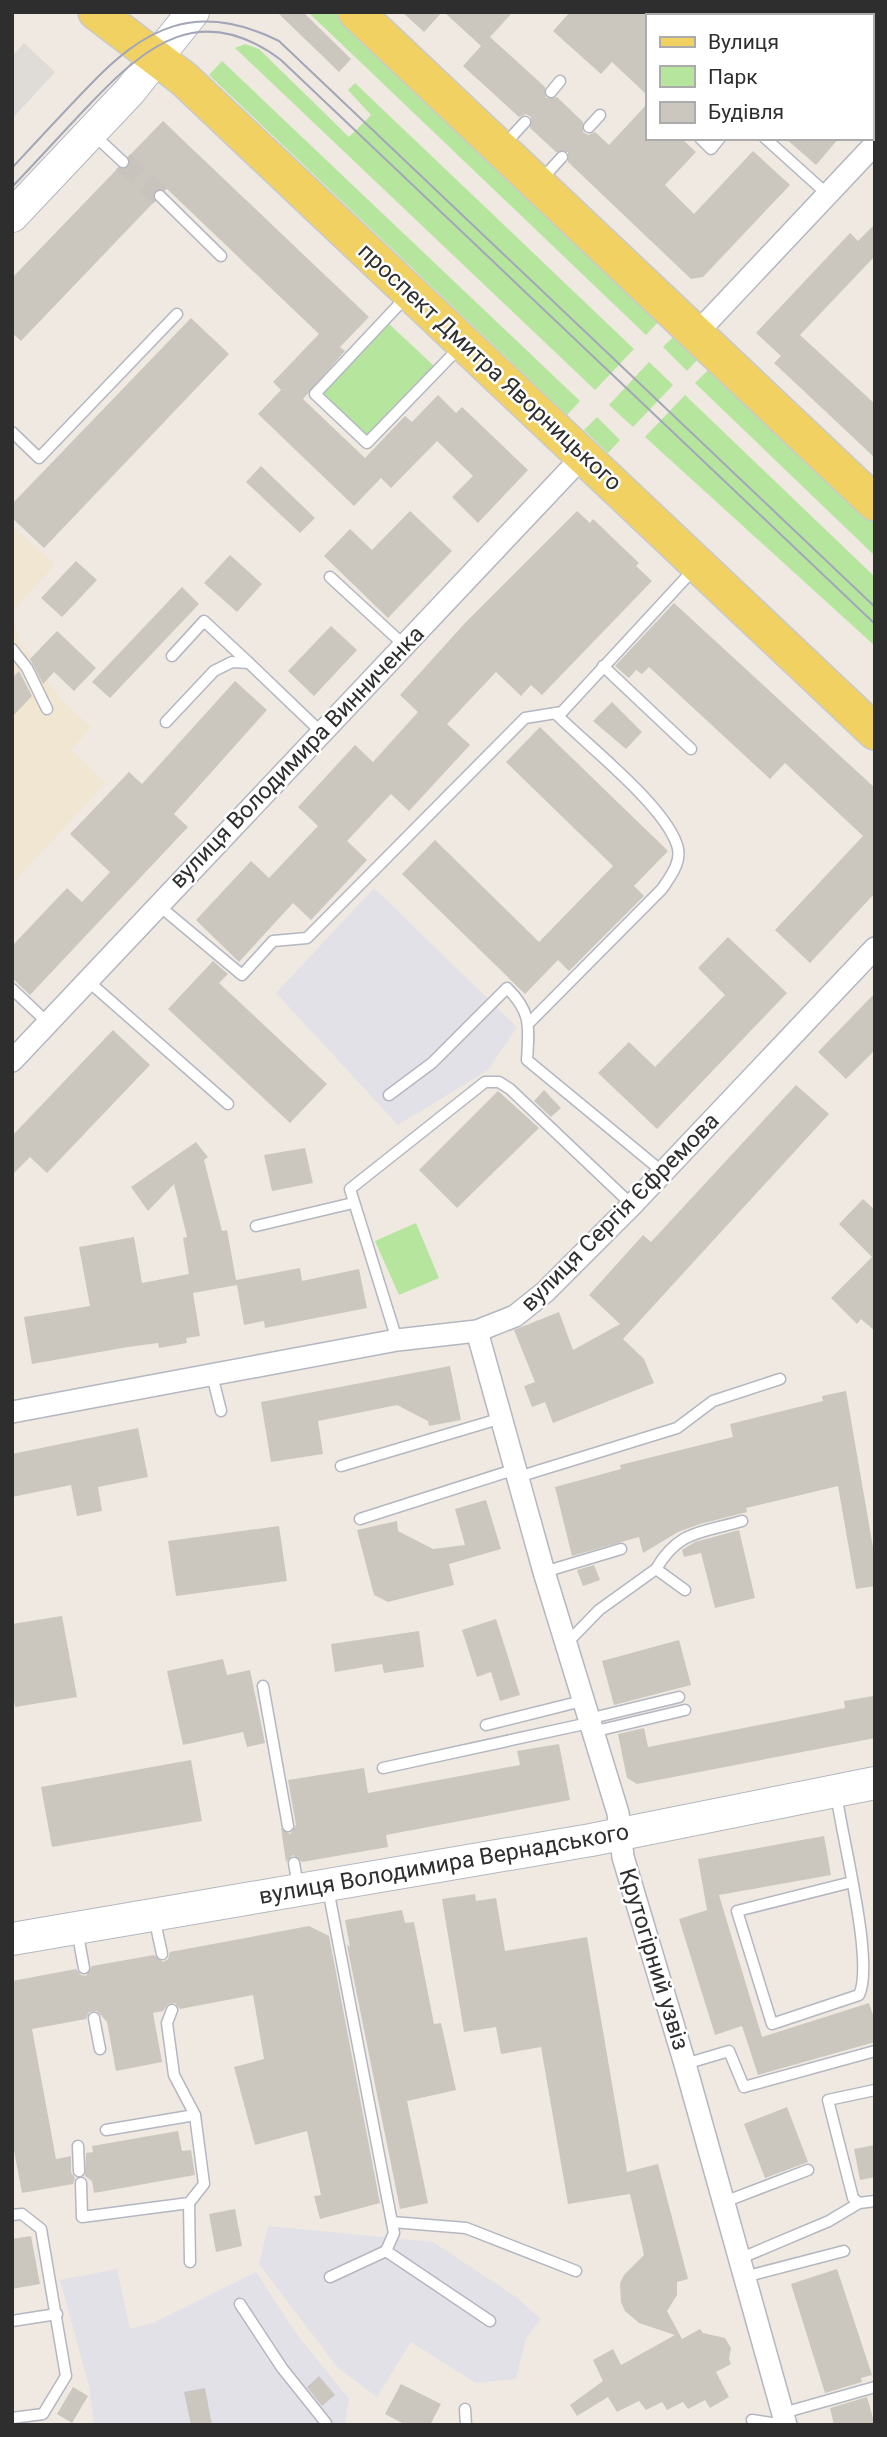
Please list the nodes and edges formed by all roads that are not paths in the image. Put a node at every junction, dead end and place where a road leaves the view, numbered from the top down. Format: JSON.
{"nodes":[{"id":1,"x":96,"y":12,"type":"edge"},
{"id":2,"x":193,"y":12,"type":"edge"},
{"id":3,"x":364,"y":15,"type":"edge"},
{"id":4,"x":156,"y":58,"type":"junction"},
{"id":5,"x":560,"y":81,"type":"dead end"},
{"id":6,"x":551,"y":92,"type":"dead end"},
{"id":7,"x":600,"y":115,"type":"dead end"},
{"id":8,"x":524,"y":122,"type":"dead end"},
{"id":9,"x":589,"y":127,"type":"dead end"},
{"id":10,"x":92,"y":132,"type":"junction"},
{"id":11,"x":701,"y":140,"type":"edge"},
{"id":12,"x":718,"y":140,"type":"edge"},
{"id":13,"x":767,"y":140,"type":"edge"},
{"id":14,"x":875,"y":144,"type":"edge"},
{"id":15,"x":500,"y":149,"type":"junction"},
{"id":16,"x":562,"y":157,"type":"dead end"},
{"id":17,"x":123,"y":162,"type":"tunnel mouth"},
{"id":18,"x":537,"y":184,"type":"junction"},
{"id":19,"x":827,"y":194,"type":"junction"},
{"id":20,"x":159,"y":196,"type":"tunnel mouth"},
{"id":21,"x":12,"y":216,"type":"edge"},
{"id":22,"x":221,"y":256,"type":"dead end"},
{"id":23,"x":411,"y":292,"type":"junction"},
{"id":24,"x":177,"y":314,"type":"dead end"},
{"id":25,"x":697,"y":333,"type":"junction"},
{"id":26,"x":465,"y":342,"type":"junction"},
{"id":27,"x":12,"y":432,"type":"edge"},
{"id":28,"x":584,"y":454,"type":"junction"},
{"id":29,"x":875,"y":503,"type":"edge"},
{"id":30,"x":699,"y":564,"type":"junction"},
{"id":31,"x":330,"y":578,"type":"dead end"},
{"id":32,"x":404,"y":645,"type":"junction"},
{"id":33,"x":12,"y":649,"type":"edge"},
{"id":34,"x":173,"y":656,"type":"dead end"},
{"id":35,"x":249,"y":663,"type":"junction"},
{"id":36,"x":603,"y":666,"type":"junction"},
{"id":37,"x":47,"y":709,"type":"dead end"},
{"id":38,"x":555,"y":714,"type":"junction"},
{"id":39,"x":166,"y":722,"type":"dead end"},
{"id":40,"x":321,"y":732,"type":"junction"},
{"id":41,"x":875,"y":732,"type":"edge"},
{"id":42,"x":691,"y":749,"type":"dead end"},
{"id":43,"x":157,"y":904,"type":"junction"},
{"id":44,"x":875,"y":948,"type":"edge"},
{"id":45,"x":88,"y":981,"type":"junction"},
{"id":46,"x":12,"y":989,"type":"edge"},
{"id":47,"x":530,"y":1022,"type":"junction"},
{"id":48,"x":48,"y":1023,"type":"junction"},
{"id":49,"x":12,"y":1060,"type":"edge"},
{"id":50,"x":389,"y":1095,"type":"dead end"},
{"id":51,"x":228,"y":1104,"type":"dead end"},
{"id":52,"x":664,"y":1173,"type":"junction"},
{"id":53,"x":353,"y":1203,"type":"junction"},
{"id":54,"x":632,"y":1205,"type":"junction"},
{"id":55,"x":256,"y":1226,"type":"dead end"},
{"id":56,"x":477,"y":1331,"type":"junction"},
{"id":57,"x":397,"y":1340,"type":"junction"},
{"id":58,"x":212,"y":1375,"type":"junction"},
{"id":59,"x":780,"y":1379,"type":"dead end"},
{"id":60,"x":221,"y":1411,"type":"dead end"},
{"id":61,"x":12,"y":1412,"type":"edge"},
{"id":62,"x":502,"y":1418,"type":"junction"},
{"id":63,"x":341,"y":1466,"type":"dead end"},
{"id":64,"x":517,"y":1473,"type":"junction"},
{"id":65,"x":360,"y":1519,"type":"dead end"},
{"id":66,"x":742,"y":1521,"type":"dead end"},
{"id":67,"x":621,"y":1549,"type":"dead end"},
{"id":68,"x":656,"y":1569,"type":"junction"},
{"id":69,"x":544,"y":1572,"type":"junction"},
{"id":70,"x":685,"y":1590,"type":"dead end"},
{"id":71,"x":565,"y":1645,"type":"junction"},
{"id":72,"x":263,"y":1686,"type":"dead end"},
{"id":73,"x":679,"y":1697,"type":"dead end"},
{"id":74,"x":685,"y":1710,"type":"dead end"},
{"id":75,"x":588,"y":1719,"type":"junction"},
{"id":76,"x":486,"y":1725,"type":"dead end"},
{"id":77,"x":383,"y":1768,"type":"dead end"},
{"id":78,"x":875,"y":1783,"type":"edge"},
{"id":79,"x":835,"y":1790,"type":"junction"},
{"id":80,"x":288,"y":1826,"type":"dead end"},
{"id":81,"x":620,"y":1834,"type":"junction"},
{"id":82,"x":306,"y":1878,"type":"junction"},
{"id":83,"x":852,"y":1882,"type":"junction"},
{"id":84,"x":154,"y":1914,"type":"junction"},
{"id":85,"x":77,"y":1928,"type":"junction"},
{"id":86,"x":12,"y":1939,"type":"edge"},
{"id":87,"x":162,"y":1954,"type":"dead end"},
{"id":88,"x":84,"y":1968,"type":"dead end"},
{"id":89,"x":172,"y":2010,"type":"dead end"},
{"id":90,"x":94,"y":2018,"type":"dead end"},
{"id":91,"x":100,"y":2049,"type":"dead end"},
{"id":92,"x":875,"y":2051,"type":"edge"},
{"id":93,"x":685,"y":2064,"type":"junction"},
{"id":94,"x":875,"y":2090,"type":"edge"},
{"id":95,"x":195,"y":2115,"type":"junction"},
{"id":96,"x":106,"y":2130,"type":"dead end"},
{"id":97,"x":78,"y":2146,"type":"dead end"},
{"id":98,"x":808,"y":2170,"type":"dead end"},
{"id":99,"x":875,"y":2201,"type":"edge"},
{"id":100,"x":724,"y":2202,"type":"junction"},
{"id":101,"x":189,"y":2203,"type":"junction"},
{"id":102,"x":859,"y":2203,"type":"junction"},
{"id":103,"x":12,"y":2215,"type":"edge"},
{"id":104,"x":392,"y":2222,"type":"junction"},
{"id":105,"x":386,"y":2251,"type":"junction"},
{"id":106,"x":844,"y":2251,"type":"dead end"},
{"id":107,"x":190,"y":2262,"type":"dead end"},
{"id":108,"x":741,"y":2268,"type":"junction"},
{"id":109,"x":576,"y":2271,"type":"dead end"},
{"id":110,"x":330,"y":2277,"type":"dead end"},
{"id":111,"x":240,"y":2304,"type":"dead end"},
{"id":112,"x":57,"y":2314,"type":"junction"},
{"id":113,"x":12,"y":2321,"type":"edge"},
{"id":114,"x":491,"y":2321,"type":"dead end"},
{"id":115,"x":875,"y":2387,"type":"edge"},
{"id":116,"x":465,"y":2409,"type":"dead end"},
{"id":117,"x":12,"y":2418,"type":"edge"},
{"id":118,"x":784,"y":2419,"type":"edge"},
{"id":119,"x":752,"y":2420,"type":"dead end"},
{"id":120,"x":324,"y":2424,"type":"edge"},
{"id":121,"x":466,"y":2425,"type":"edge"}],
"edges":[{"from":1,"to":4,"type":"main road","name":"проспект Дмитра Яворницького"},
{"from":2,"to":4,"type":"street"},
{"from":3,"to":15,"type":"main road"},
{"from":4,"to":10,"type":"street"},
{"from":4,"to":23,"type":"main road","name":"проспект Дмитра Яворницького"},
{"from":5,"to":6,"type":"lane"},
{"from":7,"to":9,"type":"lane"},
{"from":8,"to":15,"type":"lane"},
{"from":10,"to":17,"type":"lane"},
{"from":10,"to":21,"type":"street"},
{"from":11,"to":12,"type":"lane"},
{"from":13,"to":19,"type":"lane"},
{"from":14,"to":19,"type":"street"},
{"from":15,"to":18,"type":"main road"},
{"from":16,"to":18,"type":"lane"},
{"from":18,"to":25,"type":"main road"},
{"from":19,"to":25,"type":"street"},
{"from":20,"to":22,"type":"lane"},
{"from":23,"to":26,"type":"main road","name":"проспект Дмитра Яворницького"},
{"from":23,"to":26,"type":"lane"},
{"from":24,"to":27,"type":"lane"},
{"from":25,"to":29,"type":"main road"},
{"from":26,"to":28,"type":"main road","name":"проспект Дмитра Яворницького"},
{"from":28,"to":30,"type":"main road","name":"проспект Дмитра Яворницького"},
{"from":28,"to":32,"type":"street","name":"вулиця Володимира Винниченка"},
{"from":30,"to":36,"type":"lane"},
{"from":30,"to":41,"type":"main road","name":"проспект Дмитра Яворницького"},
{"from":31,"to":32,"type":"lane"},
{"from":32,"to":40,"type":"street","name":"вулиця Володимира Винниченка"},
{"from":33,"to":37,"type":"lane"},
{"from":34,"to":35,"type":"lane"},
{"from":35,"to":39,"type":"lane"},
{"from":35,"to":40,"type":"lane"},
{"from":36,"to":38,"type":"lane"},
{"from":36,"to":42,"type":"lane"},
{"from":38,"to":43,"type":"lane"},
{"from":38,"to":47,"type":"lane"},
{"from":40,"to":43,"type":"street","name":"вулиця Володимира Винниченка"},
{"from":43,"to":45,"type":"street","name":"вулиця Володимира Винниченка"},
{"from":44,"to":52,"type":"street","name":"вулиця Сергія Єфремова"},
{"from":45,"to":48,"type":"street","name":"вулиця Володимира Винниченка"},
{"from":45,"to":51,"type":"lane"},
{"from":46,"to":48,"type":"lane"},
{"from":47,"to":50,"type":"lane"},
{"from":47,"to":52,"type":"lane"},
{"from":48,"to":49,"type":"street","name":"вулиця Володимира Винниченка"},
{"from":52,"to":54,"type":"street","name":"вулиця Сергія Єфремова"},
{"from":53,"to":54,"type":"lane"},
{"from":53,"to":55,"type":"lane"},
{"from":53,"to":57,"type":"lane"},
{"from":54,"to":56,"type":"street","name":"вулиця Сергія Єфремова"},
{"from":56,"to":57,"type":"street","name":"вулиця Сергія Єфремова"},
{"from":56,"to":62,"type":"street","name":"Крутогірний узвіз"},
{"from":57,"to":58,"type":"street","name":"вулиця Сергія Єфремова"},
{"from":58,"to":60,"type":"lane"},
{"from":58,"to":61,"type":"street","name":"вулиця Сергія Єфремова"},
{"from":59,"to":64,"type":"lane"},
{"from":62,"to":63,"type":"lane"},
{"from":62,"to":64,"type":"street","name":"Крутогірний узвіз"},
{"from":64,"to":65,"type":"lane"},
{"from":64,"to":69,"type":"street","name":"Крутогірний узвіз"},
{"from":66,"to":68,"type":"lane"},
{"from":67,"to":69,"type":"lane"},
{"from":68,"to":70,"type":"lane"},
{"from":68,"to":71,"type":"lane"},
{"from":69,"to":71,"type":"street","name":"Крутогірний узвіз"},
{"from":71,"to":75,"type":"street","name":"Крутогірний узвіз"},
{"from":72,"to":80,"type":"lane"},
{"from":73,"to":75,"type":"lane"},
{"from":74,"to":75,"type":"lane"},
{"from":75,"to":76,"type":"lane"},
{"from":75,"to":77,"type":"lane"},
{"from":75,"to":81,"type":"street","name":"Крутогірний узвіз"},
{"from":78,"to":79,"type":"street","name":"вулиця Володимира Вернадського"},
{"from":79,"to":81,"type":"street","name":"вулиця Володимира Вернадського"},
{"from":79,"to":83,"type":"lane"},
{"from":81,"to":82,"type":"street","name":"вулиця Володимира Вернадського"},
{"from":81,"to":93,"type":"street","name":"Крутогірний узвіз"},
{"from":82,"to":84,"type":"street","name":"вулиця Володимира Вернадського"},
{"from":82,"to":104,"type":"lane"},
{"from":83,"to":83,"type":"lane"},
{"from":84,"to":85,"type":"street","name":"вулиця Володимира Вернадського"},
{"from":84,"to":87,"type":"lane"},
{"from":85,"to":86,"type":"street","name":"вулиця Володимира Вернадського"},
{"from":85,"to":88,"type":"lane"},
{"from":89,"to":95,"type":"lane"},
{"from":90,"to":91,"type":"lane"},
{"from":92,"to":93,"type":"lane"},
{"from":93,"to":100,"type":"street","name":"Крутогірний узвіз"},
{"from":94,"to":102,"type":"lane"},
{"from":95,"to":96,"type":"lane"},
{"from":95,"to":101,"type":"lane"},
{"from":97,"to":101,"type":"lane"},
{"from":98,"to":100,"type":"lane"},
{"from":99,"to":102,"type":"lane"},
{"from":100,"to":108,"type":"street","name":"Крутогірний узвіз"},
{"from":101,"to":107,"type":"lane"},
{"from":102,"to":108,"type":"lane"},
{"from":103,"to":112,"type":"lane"},
{"from":104,"to":105,"type":"lane"},
{"from":104,"to":109,"type":"lane"},
{"from":105,"to":110,"type":"lane"},
{"from":105,"to":114,"type":"lane"},
{"from":106,"to":108,"type":"lane"},
{"from":108,"to":118,"type":"street","name":"Крутогірний узвіз"},
{"from":111,"to":120,"type":"lane"},
{"from":112,"to":113,"type":"lane"},
{"from":112,"to":117,"type":"lane"},
{"from":115,"to":118,"type":"lane"},
{"from":116,"to":121,"type":"lane"},
{"from":118,"to":119,"type":"lane"}]}
